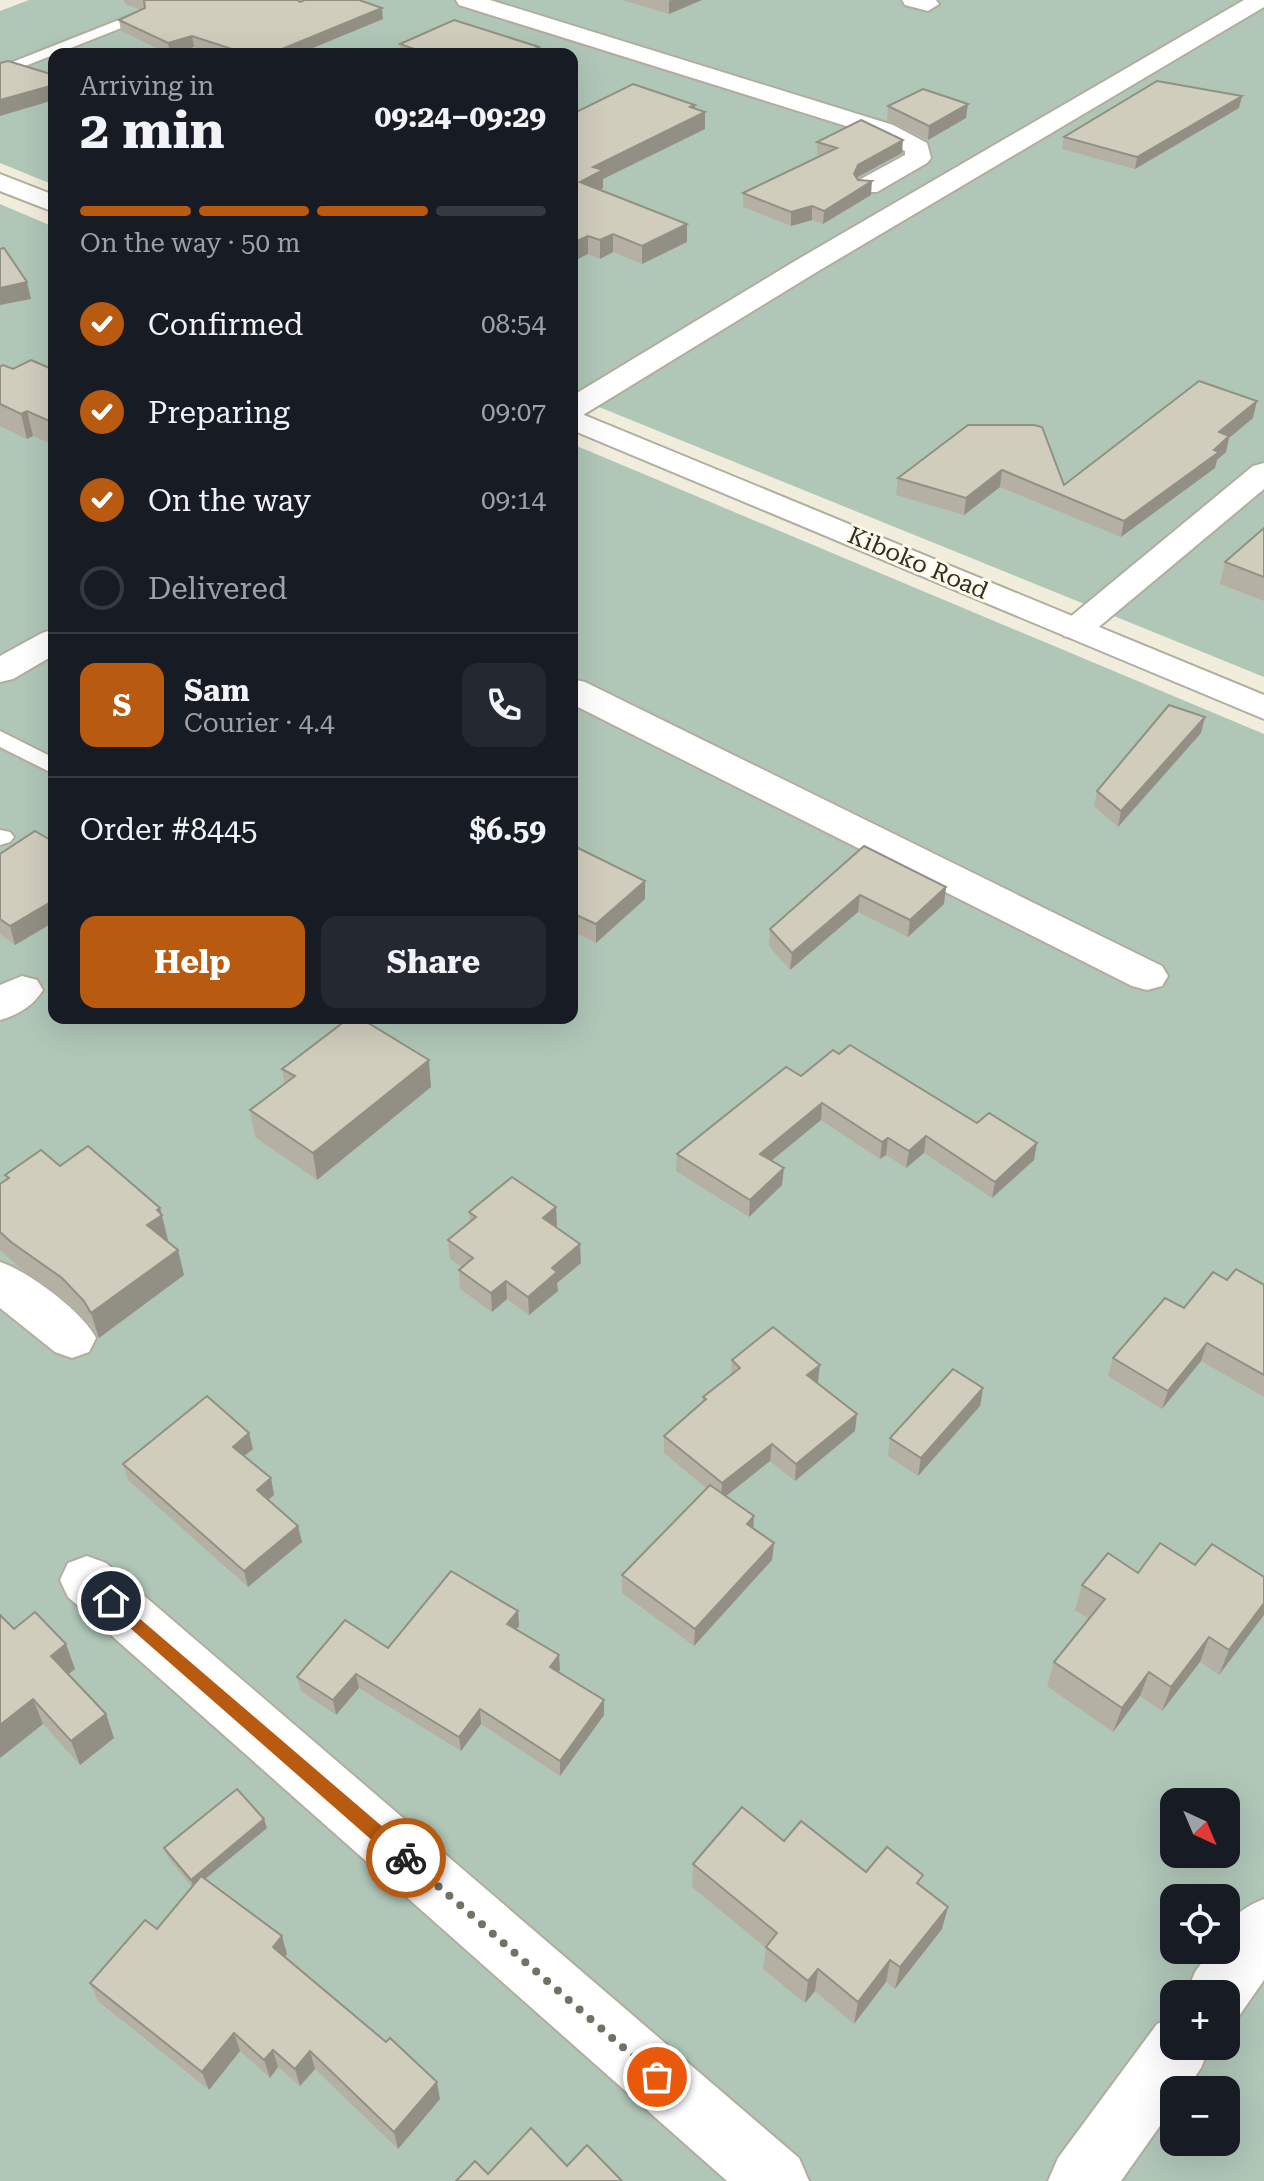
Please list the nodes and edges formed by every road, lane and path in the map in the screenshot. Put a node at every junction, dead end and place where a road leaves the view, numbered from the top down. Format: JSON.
{"nodes":[{"id":1,"x":467,"y":0,"type":"edge"},
{"id":2,"x":1260,"y":0,"type":"edge"},
{"id":3,"x":139,"y":16,"type":"edge"},
{"id":4,"x":60,"y":48,"type":"edge"},
{"id":5,"x":48,"y":53,"type":"edge"},
{"id":6,"x":0,"y":72,"type":"edge"},
{"id":7,"x":0,"y":182,"type":"edge"},
{"id":8,"x":868,"y":186,"type":"edge"},
{"id":9,"x":48,"y":202,"type":"edge"},
{"id":10,"x":578,"y":405,"type":"edge"},
{"id":11,"x":578,"y":422,"type":"edge"},
{"id":12,"x":1264,"y":473,"type":"edge"},
{"id":13,"x":1076,"y":629,"type":"junction"},
{"id":14,"x":48,"y":643,"type":"edge"},
{"id":15,"x":0,"y":671,"type":"edge"},
{"id":16,"x":578,"y":693,"type":"edge"},
{"id":17,"x":1264,"y":708,"type":"edge"},
{"id":18,"x":0,"y":738,"type":"edge"},
{"id":19,"x":48,"y":764,"type":"edge"},
{"id":20,"x":1147,"y":976,"type":"dead end"},
{"id":21,"x":0,"y":1281,"type":"edge"},
{"id":22,"x":72,"y":1338,"type":"dead end"},
{"id":23,"x":87,"y":1580,"type":"dead end"},
{"id":24,"x":1264,"y":1929,"type":"edge"},
{"id":25,"x":1227,"y":1980,"type":"edge"},
{"id":26,"x":1169,"y":2060,"type":"edge"},
{"id":27,"x":776,"y":2181,"type":"edge"},
{"id":28,"x":1081,"y":2181,"type":"edge"}],
"edges":[{"from":1,"to":8,"type":"street"},
{"from":2,"to":10,"type":"street"},
{"from":3,"to":4,"type":"lane"},
{"from":5,"to":6,"type":"lane"},
{"from":7,"to":9,"type":"street"},
{"from":11,"to":13,"type":"street","name":"Kiboko Road"},
{"from":12,"to":13,"type":"street"},
{"from":13,"to":17,"type":"street","name":"Kiboko Road"},
{"from":14,"to":15,"type":"street"},
{"from":16,"to":20,"type":"street"},
{"from":18,"to":19,"type":"lane"},
{"from":21,"to":22,"type":"street"},
{"from":23,"to":27,"type":"street"},
{"from":24,"to":25,"type":"street"},
{"from":26,"to":28,"type":"street"}]}
